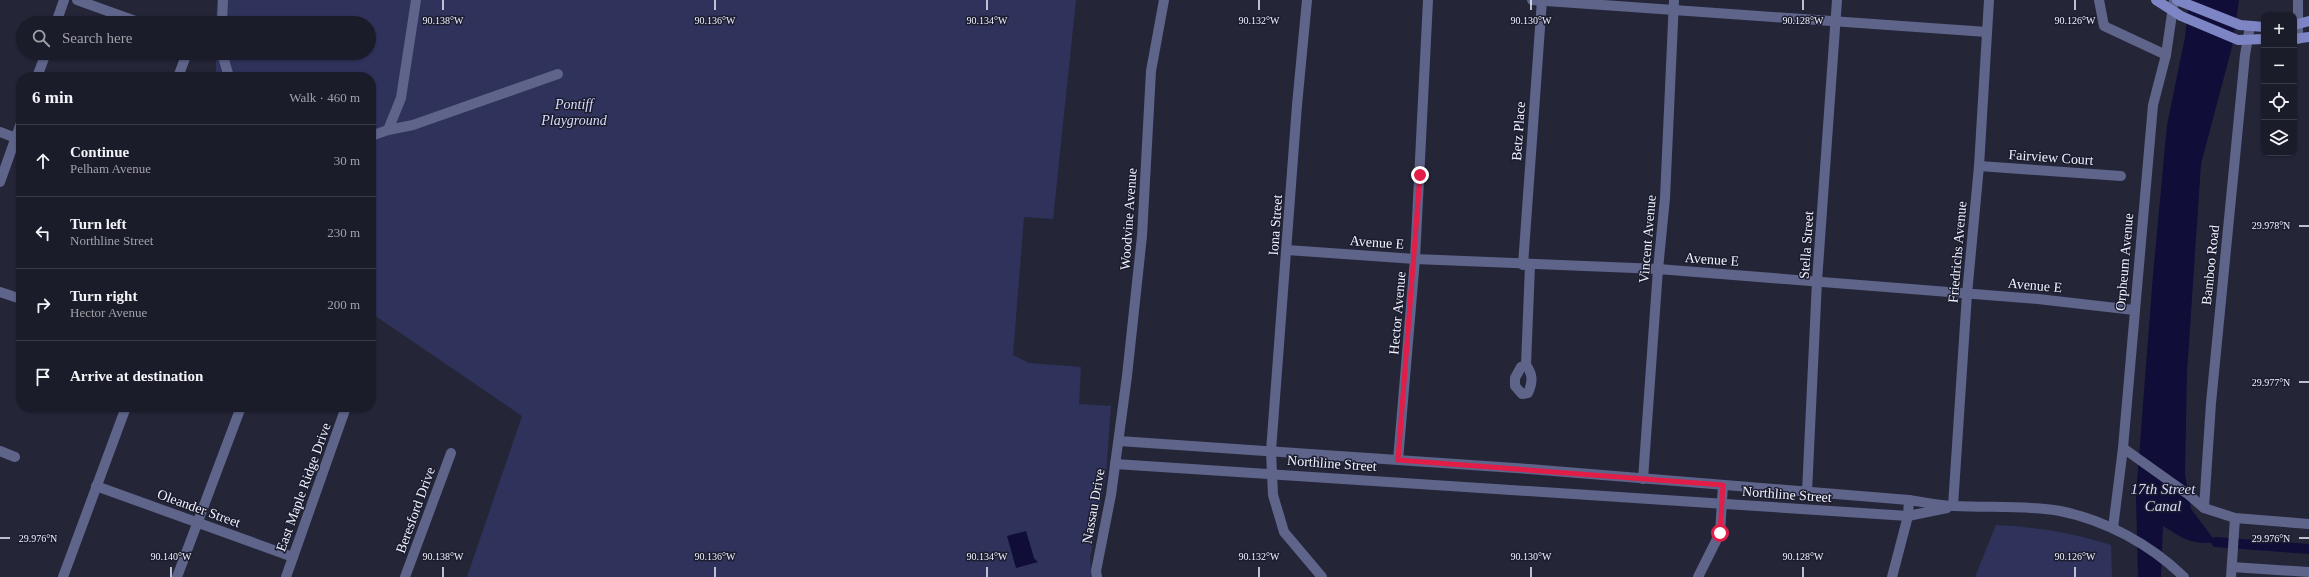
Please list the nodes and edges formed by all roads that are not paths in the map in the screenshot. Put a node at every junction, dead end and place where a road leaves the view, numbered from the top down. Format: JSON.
{"nodes":[{"id":1,"x":64,"y":0,"type":"edge"},
{"id":2,"x":77,"y":0,"type":"edge"},
{"id":3,"x":223,"y":0,"type":"edge"},
{"id":4,"x":416,"y":0,"type":"edge"},
{"id":5,"x":1164,"y":0,"type":"edge"},
{"id":6,"x":1307,"y":0,"type":"edge"},
{"id":7,"x":1428,"y":0,"type":"edge"},
{"id":8,"x":1538,"y":0,"type":"edge"},
{"id":9,"x":1674,"y":0,"type":"edge"},
{"id":10,"x":1837,"y":0,"type":"edge"},
{"id":11,"x":1989,"y":0,"type":"edge"},
{"id":12,"x":2099,"y":0,"type":"edge"},
{"id":13,"x":2156,"y":0,"type":"edge"},
{"id":14,"x":2298,"y":0,"type":"edge"},
{"id":15,"x":2178,"y":1,"type":"edge"},
{"id":16,"x":1673,"y":12,"type":"junction"},
{"id":17,"x":2296,"y":12,"type":"edge"},
{"id":18,"x":2177,"y":14,"type":"junction"},
{"id":19,"x":58,"y":16,"type":"edge"},
{"id":20,"x":122,"y":16,"type":"edge"},
{"id":21,"x":222,"y":16,"type":"edge"},
{"id":22,"x":2309,"y":21,"type":"edge"},
{"id":23,"x":1835,"y":23,"type":"junction"},
{"id":24,"x":2297,"y":24,"type":"edge"},
{"id":25,"x":2250,"y":26,"type":"junction"},
{"id":26,"x":2261,"y":27,"type":"edge"},
{"id":27,"x":1987,"y":32,"type":"junction"},
{"id":28,"x":2309,"y":37,"type":"edge"},
{"id":29,"x":2261,"y":39,"type":"edge"},
{"id":30,"x":2297,"y":39,"type":"edge"},
{"id":31,"x":2243,"y":40,"type":"junction"},
{"id":32,"x":2166,"y":55,"type":"junction"},
{"id":33,"x":43,"y":60,"type":"edge"},
{"id":34,"x":184,"y":60,"type":"edge"},
{"id":35,"x":224,"y":60,"type":"edge"},
{"id":36,"x":39,"y":72,"type":"edge"},
{"id":37,"x":180,"y":72,"type":"edge"},
{"id":38,"x":228,"y":72,"type":"edge"},
{"id":39,"x":558,"y":74,"type":"dead end"},
{"id":40,"x":388,"y":130,"type":"junction"},
{"id":41,"x":0,"y":132,"type":"edge"},
{"id":42,"x":376,"y":134,"type":"edge"},
{"id":43,"x":16,"y":138,"type":"edge"},
{"id":44,"x":16,"y":144,"type":"edge"},
{"id":45,"x":1980,"y":166,"type":"junction"},
{"id":46,"x":2121,"y":176,"type":"dead end"},
{"id":47,"x":0,"y":182,"type":"edge"},
{"id":48,"x":1287,"y":250,"type":"junction"},
{"id":49,"x":1415,"y":259,"type":"junction"},
{"id":50,"x":1527,"y":265,"type":"junction"},
{"id":51,"x":1658,"y":269,"type":"junction"},
{"id":52,"x":1817,"y":281,"type":"junction"},
{"id":53,"x":0,"y":292,"type":"edge"},
{"id":54,"x":1967,"y":294,"type":"junction"},
{"id":55,"x":16,"y":297,"type":"edge"},
{"id":56,"x":2134,"y":310,"type":"junction"},
{"id":57,"x":1526,"y":365,"type":"dead end"},
{"id":58,"x":124,"y":412,"type":"edge"},
{"id":59,"x":239,"y":412,"type":"edge"},
{"id":60,"x":344,"y":412,"type":"edge"},
{"id":61,"x":1119,"y":441,"type":"junction"},
{"id":62,"x":2123,"y":448,"type":"junction"},
{"id":63,"x":0,"y":451,"type":"edge"},
{"id":64,"x":1271,"y":452,"type":"junction"},
{"id":65,"x":451,"y":453,"type":"dead end"},
{"id":66,"x":15,"y":457,"type":"dead end"},
{"id":67,"x":1398,"y":460,"type":"junction"},
{"id":68,"x":1115,"y":464,"type":"junction"},
{"id":69,"x":1272,"y":473,"type":"junction"},
{"id":70,"x":1643,"y":479,"type":"junction"},
{"id":71,"x":1723,"y":485,"type":"junction"},
{"id":72,"x":96,"y":486,"type":"junction"},
{"id":73,"x":1807,"y":492,"type":"junction"},
{"id":74,"x":1909,"y":500,"type":"junction"},
{"id":75,"x":1722,"y":504,"type":"junction"},
{"id":76,"x":1953,"y":506,"type":"junction"},
{"id":77,"x":2204,"y":508,"type":"junction"},
{"id":78,"x":1908,"y":516,"type":"junction"},
{"id":79,"x":2235,"y":518,"type":"junction"},
{"id":80,"x":198,"y":523,"type":"junction"},
{"id":81,"x":2309,"y":524,"type":"edge"},
{"id":82,"x":2113,"y":528,"type":"junction"},
{"id":83,"x":293,"y":557,"type":"junction"},
{"id":84,"x":2232,"y":568,"type":"edge"},
{"id":85,"x":2309,"y":572,"type":"edge"},
{"id":86,"x":63,"y":577,"type":"edge"},
{"id":87,"x":177,"y":577,"type":"edge"},
{"id":88,"x":286,"y":577,"type":"edge"},
{"id":89,"x":405,"y":577,"type":"edge"},
{"id":90,"x":1097,"y":577,"type":"edge"},
{"id":91,"x":1322,"y":577,"type":"edge"},
{"id":92,"x":1698,"y":577,"type":"edge"},
{"id":93,"x":1892,"y":577,"type":"edge"},
{"id":94,"x":2184,"y":577,"type":"edge"}],
"edges":[{"from":1,"to":19,"type":"street"},
{"from":2,"to":20,"type":"street"},
{"from":3,"to":21,"type":"street"},
{"from":4,"to":40,"type":"street"},
{"from":5,"to":61,"type":"street","name":"Woodvine Avenue"},
{"from":6,"to":48,"type":"street","name":"Iona Street"},
{"from":7,"to":49,"type":"street","name":"Hector Avenue"},
{"from":8,"to":16,"type":"street"},
{"from":8,"to":50,"type":"street","name":"Betz Place"},
{"from":9,"to":16,"type":"street","name":"Vincent Avenue"},
{"from":10,"to":23,"type":"street","name":"Stella Street"},
{"from":11,"to":27,"type":"street","name":"Friedrichs Avenue"},
{"from":12,"to":32,"type":"street"},
{"from":13,"to":18,"type":"main road"},
{"from":14,"to":17,"type":"street"},
{"from":15,"to":18,"type":"street","name":"Orpheum Avenue"},
{"from":15,"to":25,"type":"main road"},
{"from":16,"to":23,"type":"street"},
{"from":16,"to":51,"type":"street","name":"Vincent Avenue"},
{"from":18,"to":31,"type":"main road"},
{"from":18,"to":32,"type":"street","name":"Orpheum Avenue"},
{"from":22,"to":24,"type":"main road"},
{"from":23,"to":27,"type":"street"},
{"from":23,"to":52,"type":"street","name":"Stella Street"},
{"from":25,"to":26,"type":"main road"},
{"from":25,"to":31,"type":"street","name":"Bamboo Road"},
{"from":27,"to":45,"type":"street","name":"Friedrichs Avenue"},
{"from":28,"to":30,"type":"main road"},
{"from":29,"to":31,"type":"main road"},
{"from":31,"to":77,"type":"street","name":"Bamboo Road"},
{"from":32,"to":56,"type":"street","name":"Orpheum Avenue"},
{"from":33,"to":36,"type":"street"},
{"from":34,"to":37,"type":"street"},
{"from":35,"to":38,"type":"street"},
{"from":39,"to":40,"type":"street"},
{"from":40,"to":42,"type":"street"},
{"from":41,"to":43,"type":"street"},
{"from":44,"to":47,"type":"street"},
{"from":45,"to":46,"type":"street","name":"Fairview Court"},
{"from":45,"to":54,"type":"street","name":"Friedrichs Avenue"},
{"from":48,"to":49,"type":"street","name":"Avenue E"},
{"from":48,"to":64,"type":"street","name":"Iona Street"},
{"from":49,"to":50,"type":"street","name":"Avenue E"},
{"from":49,"to":67,"type":"street","name":"Hector Avenue"},
{"from":50,"to":51,"type":"street","name":"Avenue E"},
{"from":50,"to":57,"type":"street","name":"Betz Place"},
{"from":51,"to":52,"type":"street","name":"Avenue E"},
{"from":51,"to":70,"type":"street","name":"Vincent Avenue"},
{"from":52,"to":54,"type":"street","name":"Avenue E"},
{"from":52,"to":73,"type":"street","name":"Stella Street"},
{"from":53,"to":55,"type":"street"},
{"from":54,"to":56,"type":"street","name":"Avenue E"},
{"from":54,"to":76,"type":"street","name":"Friedrichs Avenue"},
{"from":56,"to":62,"type":"street","name":"Orpheum Avenue"},
{"from":58,"to":72,"type":"street"},
{"from":59,"to":80,"type":"street"},
{"from":60,"to":83,"type":"street","name":"East Maple Ridge Drive"},
{"from":61,"to":64,"type":"street","name":"Northline Street"},
{"from":61,"to":68,"type":"street","name":"Nassau Drive"},
{"from":62,"to":77,"type":"street"},
{"from":62,"to":82,"type":"street","name":"Orpheum Avenue"},
{"from":63,"to":66,"type":"street"},
{"from":64,"to":67,"type":"street","name":"Northline Street"},
{"from":64,"to":69,"type":"street","name":"Iona Street"},
{"from":65,"to":89,"type":"street","name":"Beresford Drive"},
{"from":67,"to":70,"type":"street","name":"Northline Street"},
{"from":68,"to":69,"type":"street","name":"Northline Street"},
{"from":68,"to":90,"type":"street","name":"Nassau Drive"},
{"from":69,"to":75,"type":"street","name":"Northline Street"},
{"from":69,"to":91,"type":"street","name":"Iona Street"},
{"from":70,"to":71,"type":"street","name":"Northline Street"},
{"from":71,"to":73,"type":"street","name":"Northline Street"},
{"from":71,"to":75,"type":"street"},
{"from":72,"to":80,"type":"street","name":"Oleander Street"},
{"from":72,"to":86,"type":"street"},
{"from":73,"to":74,"type":"street","name":"Northline Street"},
{"from":74,"to":76,"type":"street","name":"Northline Street"},
{"from":74,"to":78,"type":"street"},
{"from":75,"to":78,"type":"street","name":"Northline Street"},
{"from":75,"to":92,"type":"street"},
{"from":76,"to":78,"type":"street","name":"Northline Street"},
{"from":76,"to":82,"type":"street","name":"Northline Street"},
{"from":77,"to":79,"type":"street"},
{"from":78,"to":93,"type":"street"},
{"from":79,"to":81,"type":"street"},
{"from":79,"to":84,"type":"street"},
{"from":80,"to":83,"type":"street","name":"Oleander Street"},
{"from":80,"to":87,"type":"street"},
{"from":82,"to":94,"type":"street","name":"Northline Street"},
{"from":83,"to":88,"type":"street","name":"East Maple Ridge Drive"},
{"from":84,"to":85,"type":"street"}]}
